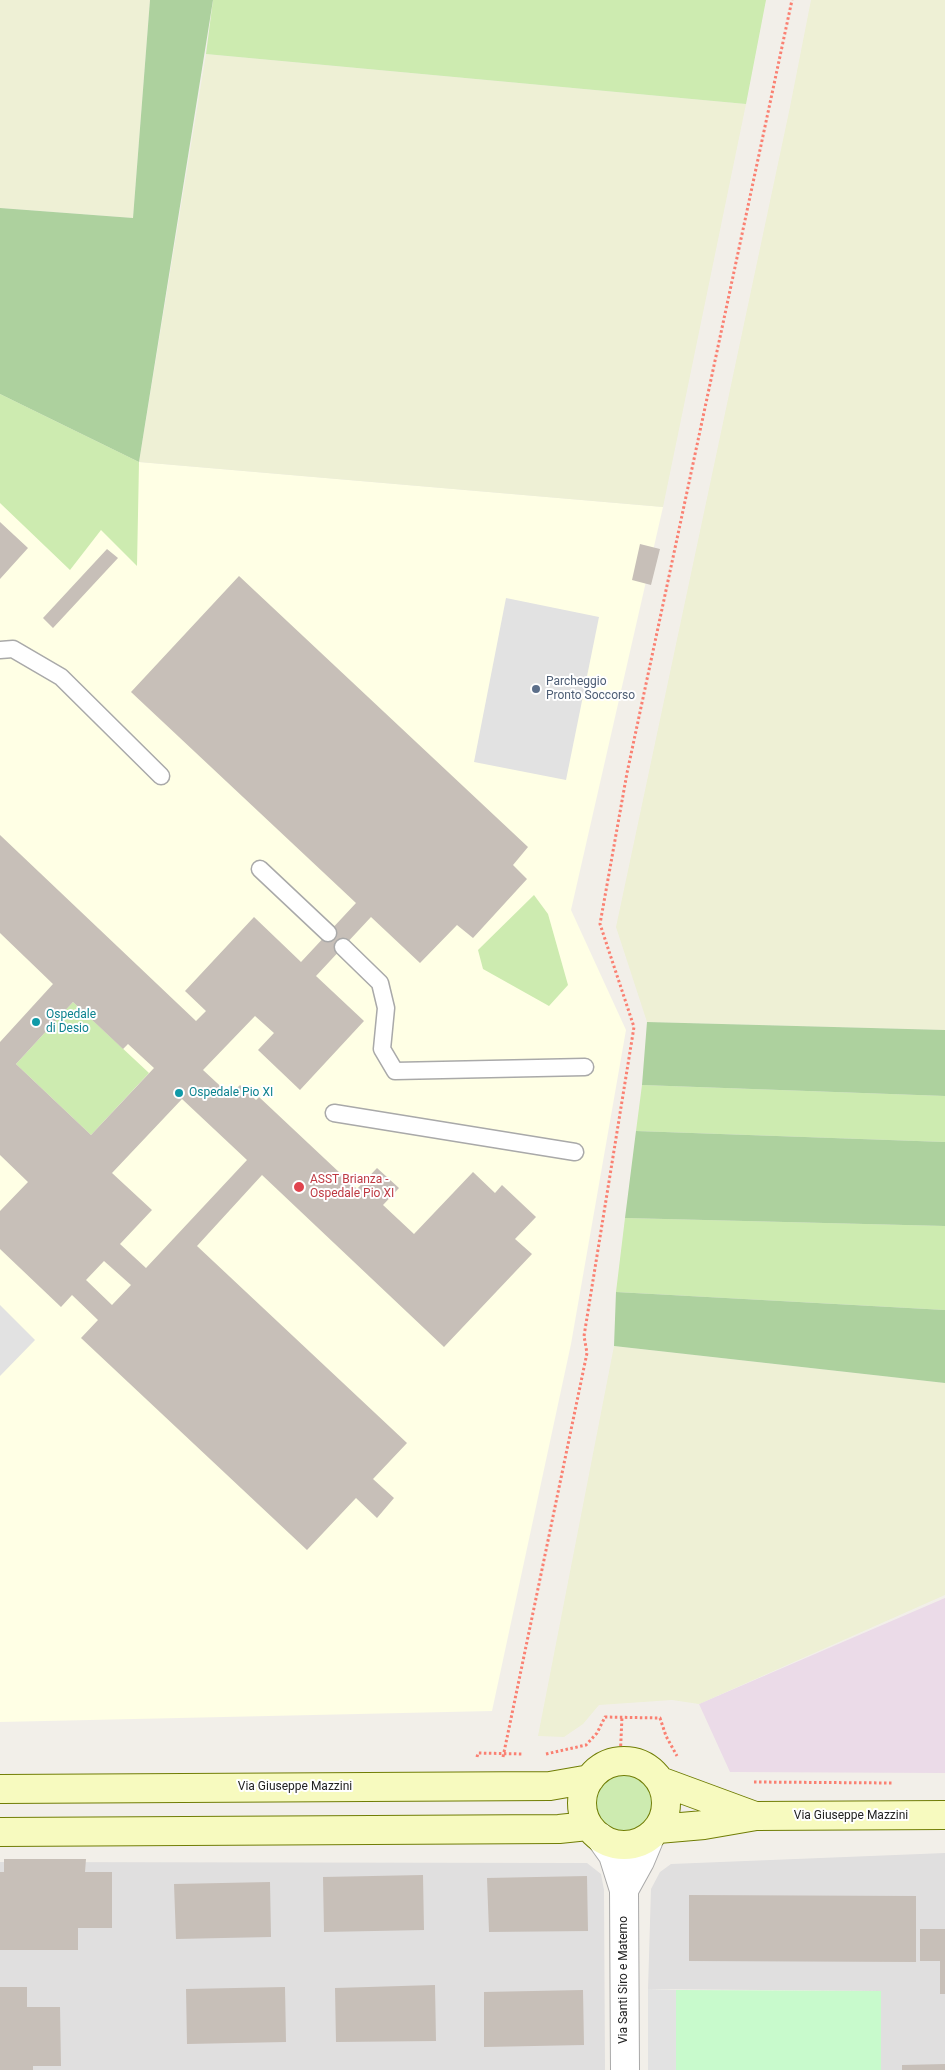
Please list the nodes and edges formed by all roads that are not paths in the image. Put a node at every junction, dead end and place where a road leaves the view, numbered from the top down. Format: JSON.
{"nodes":[{"id":1,"x":0,"y":650,"type":"edge"},
{"id":2,"x":161,"y":776,"type":"dead end"},
{"id":3,"x":260,"y":869,"type":"dead end"},
{"id":4,"x":328,"y":933,"type":"dead end"},
{"id":5,"x":343,"y":947,"type":"dead end"},
{"id":6,"x":585,"y":1067,"type":"dead end"},
{"id":7,"x":334,"y":1113,"type":"dead end"},
{"id":8,"x":574,"y":1152,"type":"dead end"},
{"id":9,"x":590,"y":1779,"type":"junction"},
{"id":10,"x":660,"y":1781,"type":"junction"},
{"id":11,"x":0,"y":1789,"type":"edge"},
{"id":12,"x":945,"y":1815,"type":"edge"},
{"id":13,"x":756,"y":1816,"type":"junction"},
{"id":14,"x":0,"y":1832,"type":"edge"},
{"id":15,"x":594,"y":1832,"type":"junction"},
{"id":16,"x":654,"y":1833,"type":"junction"},
{"id":17,"x":624,"y":1890,"type":"junction"},
{"id":18,"x":625,"y":2070,"type":"edge"}],
"edges":[{"from":1,"to":2,"type":"lane"},
{"from":3,"to":4,"type":"lane"},
{"from":5,"to":6,"type":"lane"},
{"from":7,"to":8,"type":"lane"},
{"from":9,"to":10,"type":"street"},
{"from":9,"to":11,"type":"street","name":"Via Giuseppe Mazzini"},
{"from":9,"to":15,"type":"street"},
{"from":10,"to":13,"type":"street","name":"Via Giuseppe Mazzini"},
{"from":10,"to":16,"type":"street"},
{"from":12,"to":13,"type":"street","name":"Via Giuseppe Mazzini"},
{"from":13,"to":16,"type":"street","name":"Via Giuseppe Mazzini"},
{"from":14,"to":15,"type":"street"},
{"from":15,"to":16,"type":"street"},
{"from":15,"to":17,"type":"street","name":"Via Santi Siro e Materno"},
{"from":16,"to":17,"type":"street","name":"Via Santi Siro e Materno"},
{"from":17,"to":18,"type":"street","name":"Via Santi Siro e Materno"}]}
